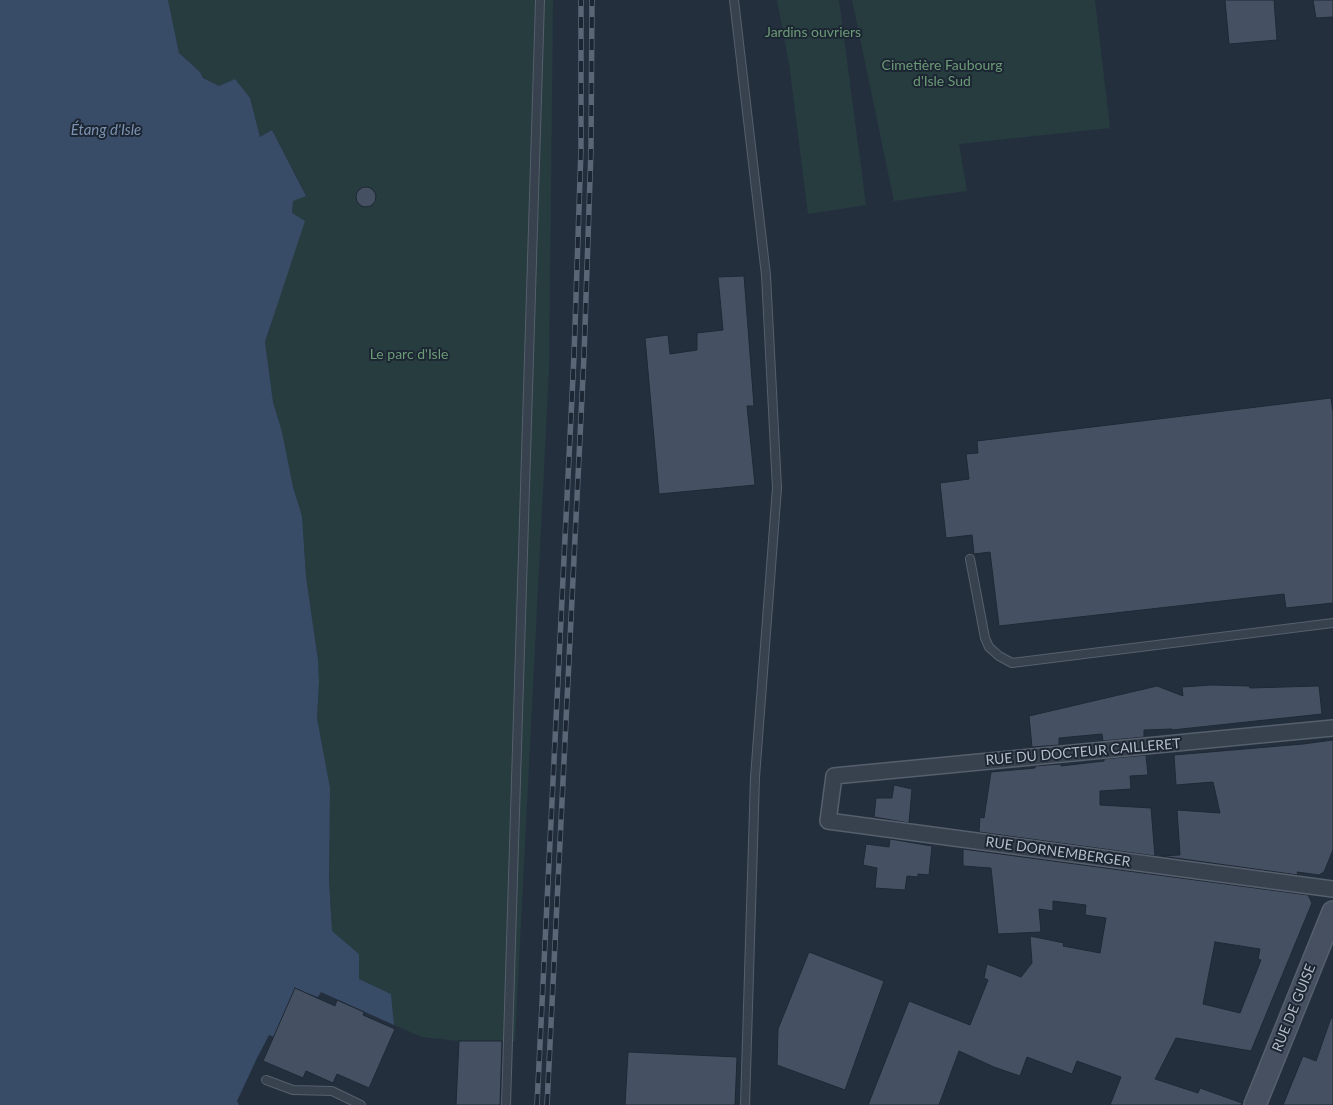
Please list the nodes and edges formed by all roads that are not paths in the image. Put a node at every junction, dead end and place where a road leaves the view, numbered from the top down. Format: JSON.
{"nodes":[{"id":1,"x":540,"y":0,"type":"edge"},
{"id":2,"x":734,"y":0,"type":"edge"},
{"id":3,"x":970,"y":558,"type":"dead end"},
{"id":4,"x":1333,"y":623,"type":"edge"},
{"id":5,"x":1333,"y":728,"type":"edge"},
{"id":6,"x":834,"y":776,"type":"joint"},
{"id":7,"x":1333,"y":889,"type":"edge"},
{"id":8,"x":1332,"y":916,"type":"edge"},
{"id":9,"x":266,"y":1080,"type":"dead end"},
{"id":10,"x":362,"y":1105,"type":"edge"},
{"id":11,"x":506,"y":1105,"type":"edge"},
{"id":12,"x":745,"y":1105,"type":"edge"},
{"id":13,"x":1255,"y":1105,"type":"edge"}],
"edges":[{"from":1,"to":11,"type":"lane"},
{"from":2,"to":12,"type":"lane"},
{"from":3,"to":4,"type":"lane"},
{"from":5,"to":6,"type":"street","name":"RUE DU DOCTEUR CAILLERET"},
{"from":6,"to":7,"type":"street","name":"RUE DORNEMBERGER"},
{"from":8,"to":13,"type":"main road","name":"RUE DE GUISE"},
{"from":9,"to":10,"type":"lane"}]}
